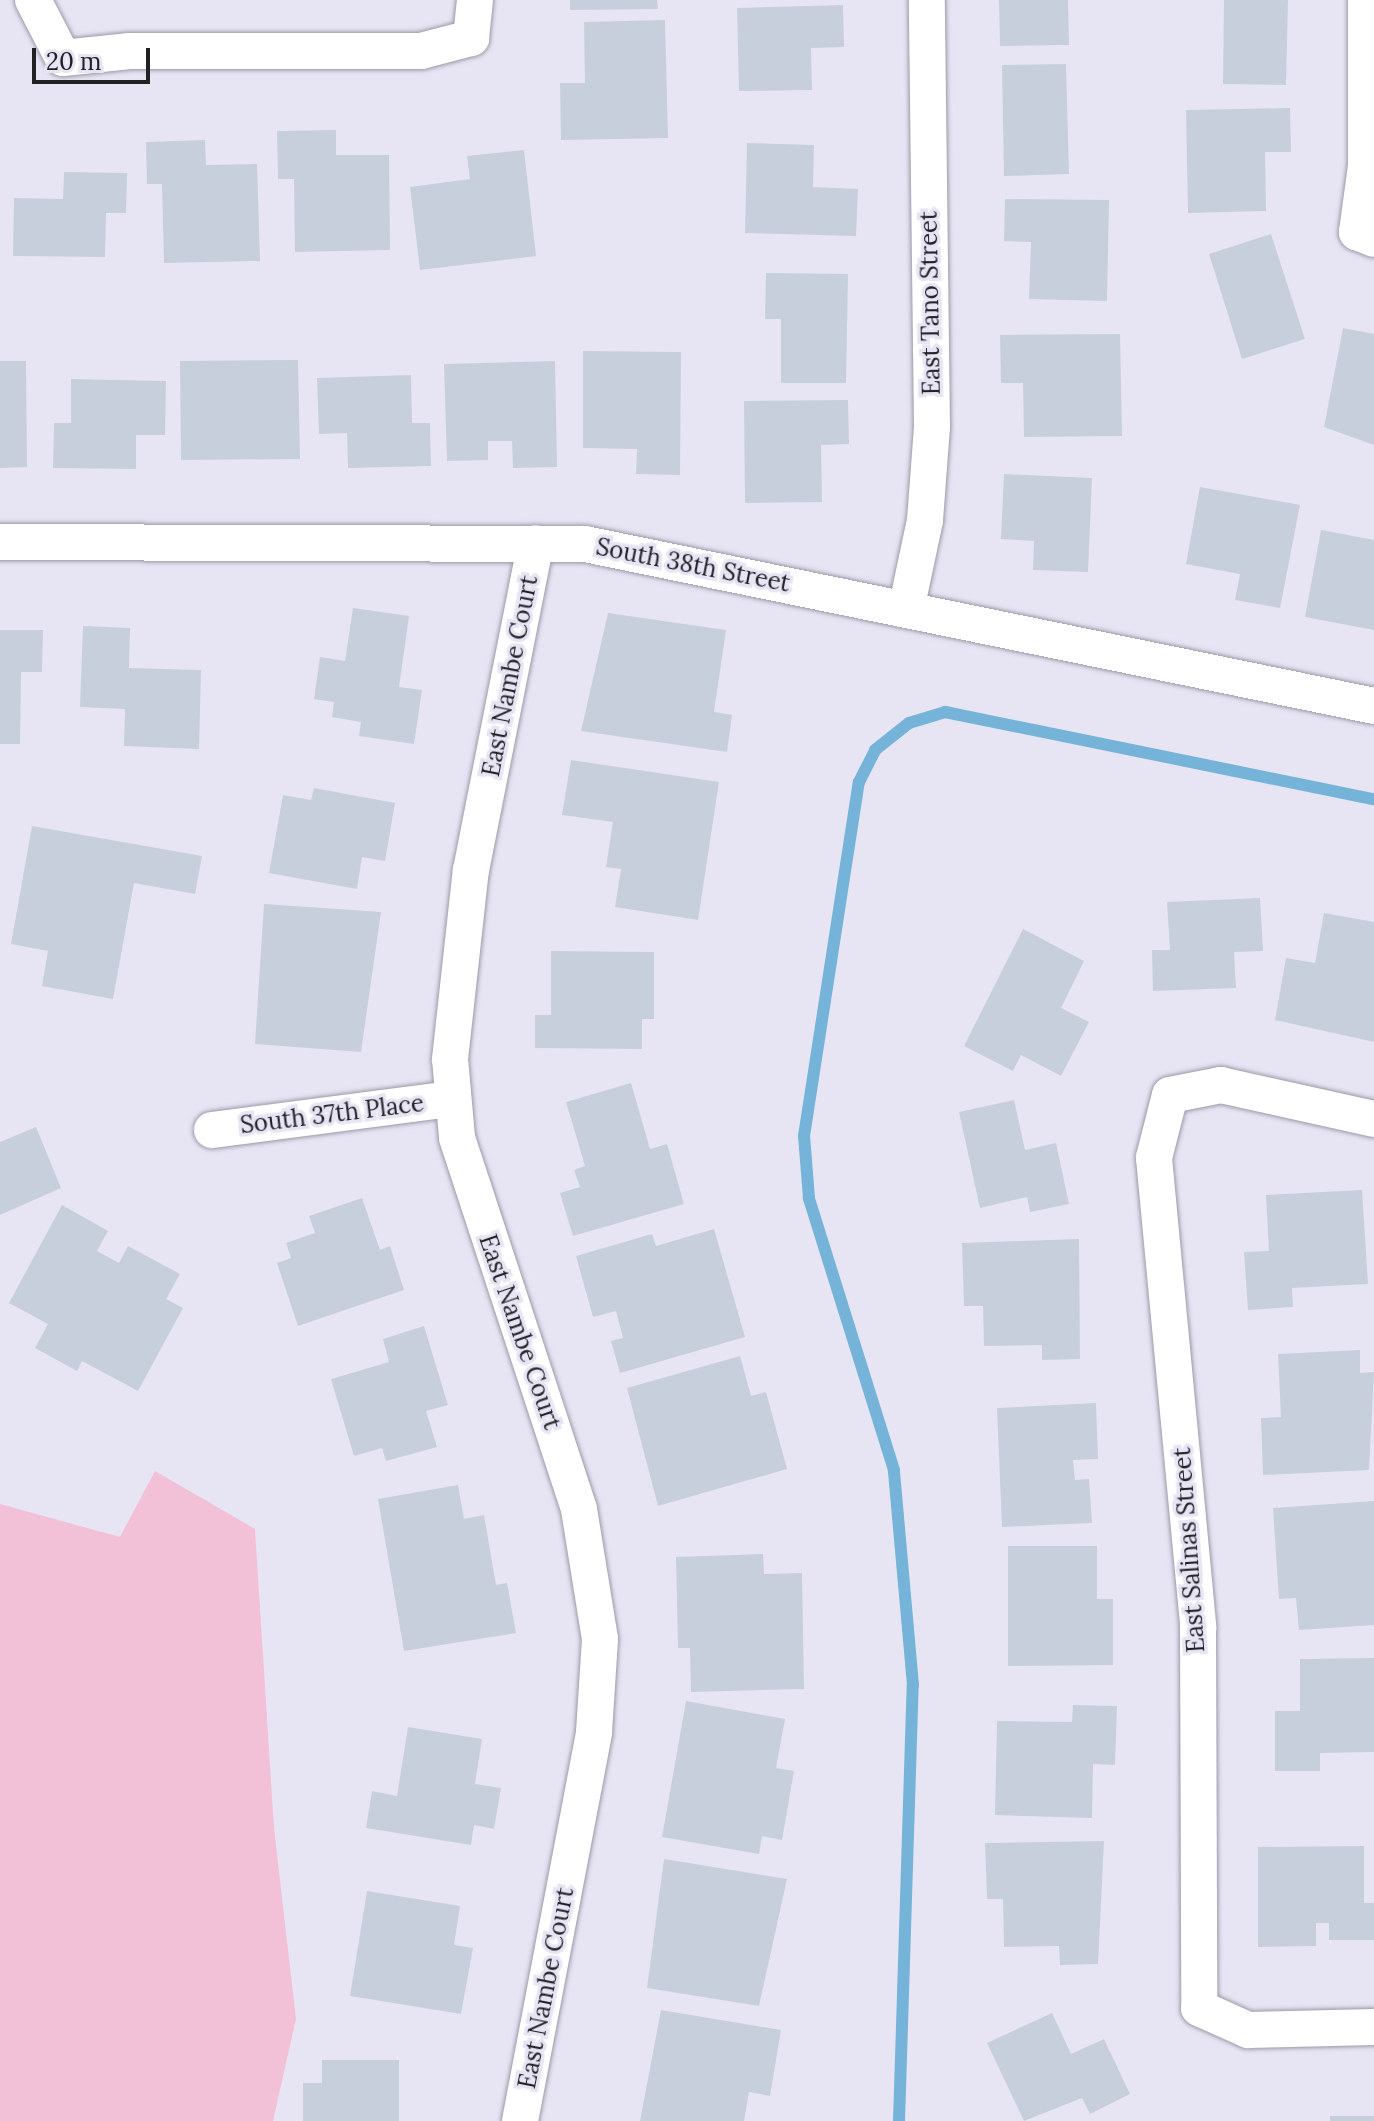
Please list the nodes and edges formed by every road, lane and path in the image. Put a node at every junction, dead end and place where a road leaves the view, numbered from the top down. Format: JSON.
{"nodes":[{"id":1,"x":33,"y":0,"type":"edge"},
{"id":2,"x":475,"y":0,"type":"edge"},
{"id":3,"x":927,"y":0,"type":"edge"},
{"id":4,"x":1366,"y":0,"type":"edge"},
{"id":5,"x":1366,"y":236,"type":"edge"},
{"id":6,"x":0,"y":542,"type":"edge"},
{"id":7,"x":536,"y":543,"type":"junction"},
{"id":8,"x":907,"y":605,"type":"junction"},
{"id":9,"x":1374,"y":706,"type":"edge"},
{"id":10,"x":452,"y":1099,"type":"junction"},
{"id":11,"x":1374,"y":1119,"type":"edge"},
{"id":12,"x":212,"y":1130,"type":"dead end"},
{"id":13,"x":1374,"y":2027,"type":"edge"},
{"id":14,"x":520,"y":2121,"type":"edge"}],
"edges":[{"from":1,"to":2,"type":"street"},
{"from":3,"to":8,"type":"street","name":"East Tano Street"},
{"from":4,"to":5,"type":"street"},
{"from":6,"to":7,"type":"street","name":"South 38th Street"},
{"from":7,"to":8,"type":"street","name":"South 38th Street"},
{"from":7,"to":10,"type":"street","name":"East Nambe Court"},
{"from":8,"to":9,"type":"street","name":"South 38th Street"},
{"from":10,"to":12,"type":"street","name":"South 37th Place"},
{"from":10,"to":14,"type":"street","name":"East Nambe Court"},
{"from":11,"to":13,"type":"street","name":"East Salinas Street"}]}
